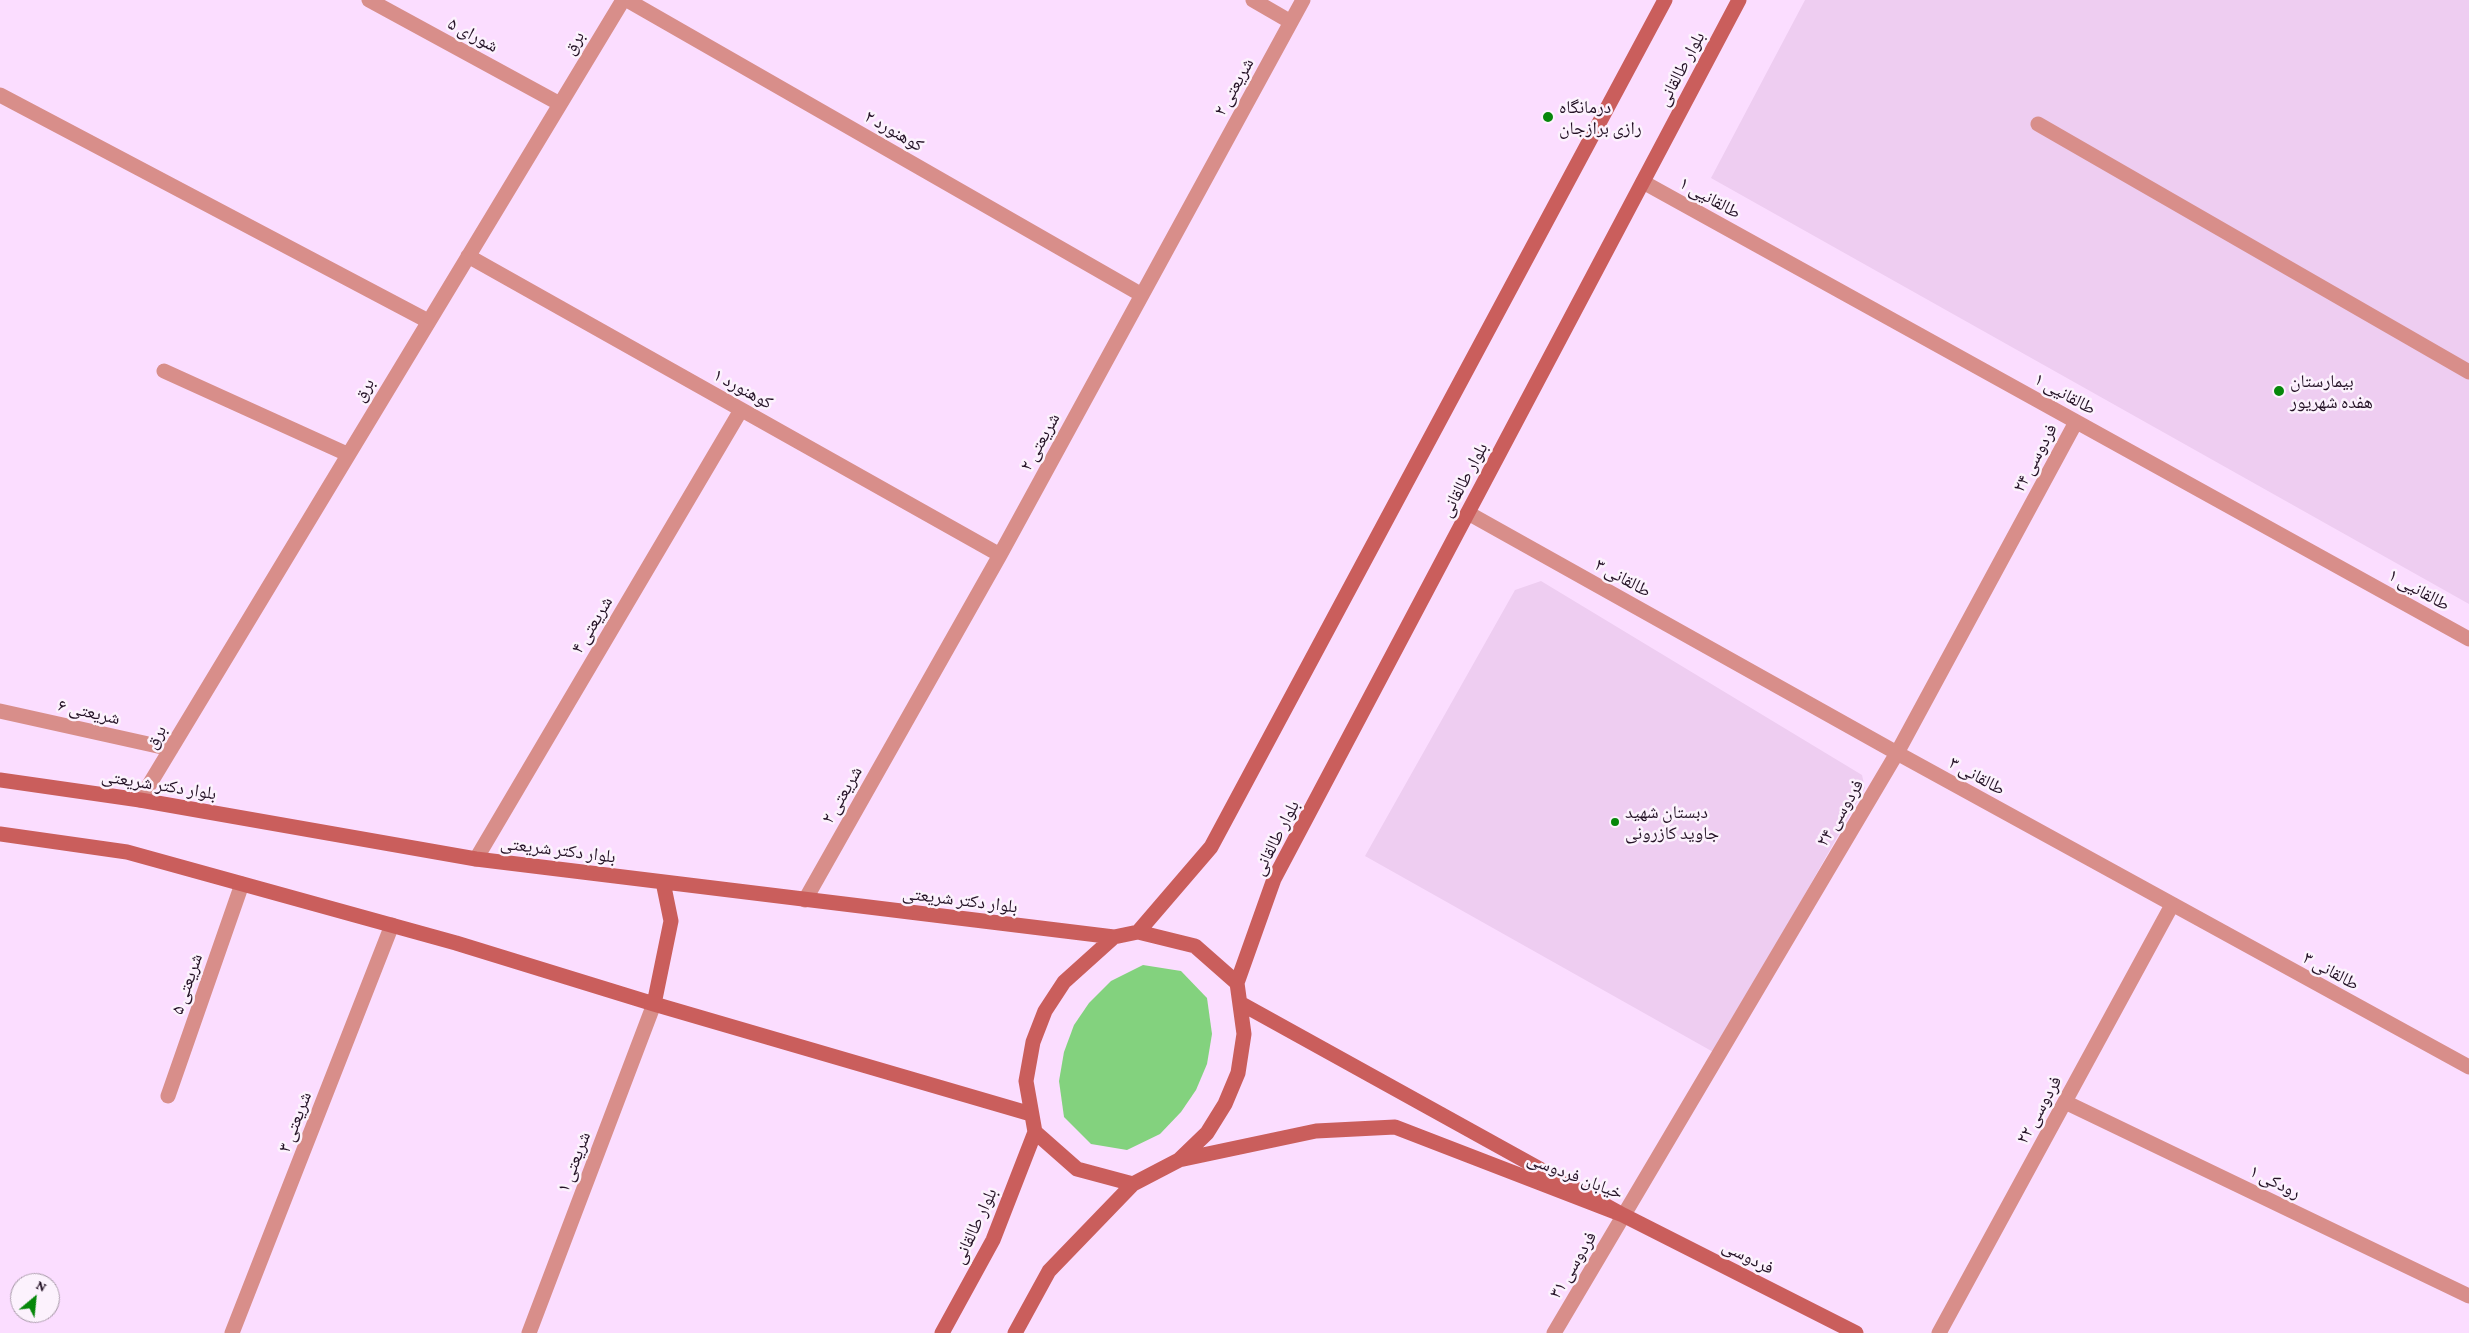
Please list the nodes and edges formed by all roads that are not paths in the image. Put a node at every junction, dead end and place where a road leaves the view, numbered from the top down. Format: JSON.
{"nodes":[{"id":1,"x":369,"y":0,"type":"edge"},
{"id":2,"x":623,"y":0,"type":"edge"},
{"id":3,"x":627,"y":0,"type":"edge"},
{"id":4,"x":1254,"y":0,"type":"edge"},
{"id":5,"x":1303,"y":0,"type":"edge"},
{"id":6,"x":1664,"y":0,"type":"edge"},
{"id":7,"x":1739,"y":0,"type":"edge"},
{"id":8,"x":1291,"y":22,"type":"junction"},
{"id":9,"x":0,"y":95,"type":"edge"},
{"id":10,"x":560,"y":104,"type":"junction"},
{"id":11,"x":2038,"y":124,"type":"dead end"},
{"id":12,"x":1643,"y":182,"type":"junction"},
{"id":13,"x":468,"y":256,"type":"junction"},
{"id":14,"x":1142,"y":295,"type":"junction"},
{"id":15,"x":428,"y":321,"type":"junction"},
{"id":16,"x":164,"y":372,"type":"dead end"},
{"id":17,"x":2469,"y":372,"type":"edge"},
{"id":18,"x":742,"y":410,"type":"junction"},
{"id":19,"x":2076,"y":422,"type":"junction"},
{"id":20,"x":347,"y":454,"type":"junction"},
{"id":21,"x":1468,"y":513,"type":"junction"},
{"id":22,"x":1000,"y":555,"type":"junction"},
{"id":23,"x":2469,"y":639,"type":"edge"},
{"id":24,"x":0,"y":711,"type":"edge"},
{"id":25,"x":171,"y":749,"type":"junction"},
{"id":26,"x":1897,"y":753,"type":"junction"},
{"id":27,"x":0,"y":780,"type":"edge"},
{"id":28,"x":140,"y":800,"type":"junction"},
{"id":29,"x":0,"y":834,"type":"edge"},
{"id":30,"x":476,"y":859,"type":"junction"},
{"id":31,"x":663,"y":882,"type":"junction"},
{"id":32,"x":242,"y":884,"type":"junction"},
{"id":33,"x":804,"y":900,"type":"junction"},
{"id":34,"x":2172,"y":905,"type":"junction"},
{"id":35,"x":392,"y":925,"type":"junction"},
{"id":36,"x":1138,"y":932,"type":"junction"},
{"id":37,"x":1114,"y":937,"type":"junction"},
{"id":38,"x":1237,"y":983,"type":"junction"},
{"id":39,"x":1240,"y":1002,"type":"junction"},
{"id":40,"x":654,"y":1004,"type":"junction"},
{"id":41,"x":2469,"y":1068,"type":"edge"},
{"id":42,"x":168,"y":1096,"type":"dead end"},
{"id":43,"x":2065,"y":1102,"type":"junction"},
{"id":44,"x":1031,"y":1114,"type":"junction"},
{"id":45,"x":1035,"y":1132,"type":"junction"},
{"id":46,"x":1179,"y":1160,"type":"junction"},
{"id":47,"x":1133,"y":1184,"type":"junction"},
{"id":48,"x":1623,"y":1216,"type":"junction"},
{"id":49,"x":2469,"y":1296,"type":"edge"},
{"id":50,"x":232,"y":1333,"type":"edge"},
{"id":51,"x":529,"y":1333,"type":"edge"},
{"id":52,"x":942,"y":1333,"type":"edge"},
{"id":53,"x":1016,"y":1333,"type":"edge"},
{"id":54,"x":1554,"y":1333,"type":"edge"},
{"id":55,"x":1856,"y":1333,"type":"edge"},
{"id":56,"x":1939,"y":1333,"type":"edge"}],
"edges":[{"from":1,"to":10,"type":"street","name":"شورای ۵"},
{"from":2,"to":10,"type":"street","name":"برق"},
{"from":3,"to":14,"type":"street","name":"کوهنورد ۲"},
{"from":4,"to":8,"type":"street"},
{"from":5,"to":8,"type":"street","name":"شریعتی ۲"},
{"from":6,"to":36,"type":"main road"},
{"from":7,"to":12,"type":"main road","name":"بلوار طالقانی"},
{"from":8,"to":14,"type":"street","name":"شریعتی ۲"},
{"from":9,"to":15,"type":"street"},
{"from":10,"to":13,"type":"street","name":"برق"},
{"from":11,"to":17,"type":"street"},
{"from":12,"to":19,"type":"street","name":"طالقانیی ۱"},
{"from":12,"to":21,"type":"main road","name":"بلوار طالقانی"},
{"from":13,"to":15,"type":"street","name":"برق"},
{"from":13,"to":18,"type":"street","name":"کوهنورد ۱"},
{"from":14,"to":22,"type":"street","name":"شریعتی ۲"},
{"from":15,"to":20,"type":"street","name":"برق"},
{"from":16,"to":20,"type":"street"},
{"from":18,"to":22,"type":"street","name":"کوهنورد ۱"},
{"from":18,"to":30,"type":"street","name":"شریعتی ۴"},
{"from":19,"to":23,"type":"street","name":"طالقانیی ۱"},
{"from":19,"to":26,"type":"street","name":"فردوسی ۲۴"},
{"from":20,"to":25,"type":"street","name":"برق"},
{"from":21,"to":26,"type":"street","name":"طالقانی ۳"},
{"from":21,"to":38,"type":"main road","name":"بلوار طالقانی"},
{"from":22,"to":33,"type":"street","name":"شریعتی ۲"},
{"from":24,"to":25,"type":"street","name":"شریعتی ۶"},
{"from":25,"to":28,"type":"street","name":"برق"},
{"from":26,"to":34,"type":"street","name":"طالقانی ۳"},
{"from":26,"to":48,"type":"street","name":"فردوسی ۲۴"},
{"from":27,"to":28,"type":"main road","name":"بلوار دکتر شریعتی"},
{"from":28,"to":30,"type":"main road","name":"بلوار دکتر شریعتی"},
{"from":29,"to":32,"type":"main road"},
{"from":30,"to":31,"type":"main road","name":"بلوار دکتر شریعتی"},
{"from":31,"to":33,"type":"main road","name":"بلوار دکتر شریعتی"},
{"from":31,"to":40,"type":"main road"},
{"from":32,"to":35,"type":"main road"},
{"from":32,"to":42,"type":"street","name":"شریعتی ۵"},
{"from":33,"to":37,"type":"main road","name":"بلوار دکتر شریعتی"},
{"from":34,"to":41,"type":"street","name":"طالقانی ۳"},
{"from":34,"to":43,"type":"street","name":"فردوسی ۲۲"},
{"from":35,"to":40,"type":"main road"},
{"from":35,"to":50,"type":"street","name":"شریعتی ۳"},
{"from":36,"to":37,"type":"main road"},
{"from":36,"to":38,"type":"main road"},
{"from":37,"to":44,"type":"main road"},
{"from":38,"to":39,"type":"main road"},
{"from":39,"to":46,"type":"main road"},
{"from":39,"to":48,"type":"main road","name":"خیابان فردوسی"},
{"from":40,"to":44,"type":"main road"},
{"from":40,"to":51,"type":"street","name":"شریعتی ۱"},
{"from":43,"to":49,"type":"street","name":"رودکی ۱"},
{"from":43,"to":56,"type":"street","name":"فردوسی ۲۲"},
{"from":44,"to":45,"type":"main road"},
{"from":45,"to":47,"type":"main road"},
{"from":45,"to":52,"type":"main road","name":"بلوار طالقانی"},
{"from":46,"to":47,"type":"main road"},
{"from":46,"to":48,"type":"main road","name":"خیابان فردوسی"},
{"from":47,"to":53,"type":"main road"},
{"from":48,"to":54,"type":"street","name":"فردوسی ۳۱"},
{"from":48,"to":55,"type":"main road","name":"فردوسی"}]}
